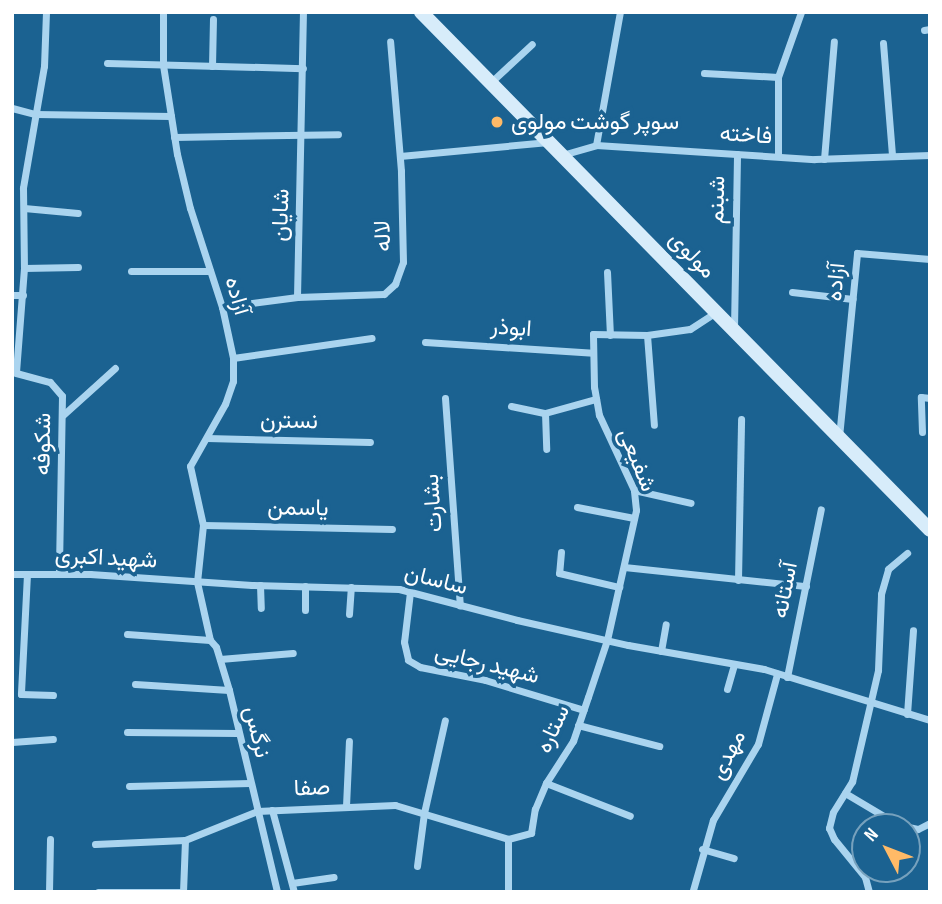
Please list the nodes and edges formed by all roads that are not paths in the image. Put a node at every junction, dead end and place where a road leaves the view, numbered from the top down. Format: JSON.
{"nodes":[{"id":1,"x":46,"y":12,"type":"edge"},
{"id":2,"x":163,"y":12,"type":"edge"},
{"id":3,"x":303,"y":12,"type":"edge"},
{"id":4,"x":421,"y":12,"type":"edge"},
{"id":5,"x":620,"y":12,"type":"edge"},
{"id":6,"x":801,"y":12,"type":"edge"},
{"id":7,"x":213,"y":19,"type":"dead end"},
{"id":8,"x":390,"y":41,"type":"dead end"},
{"id":9,"x":834,"y":41,"type":"dead end"},
{"id":10,"x":883,"y":43,"type":"dead end"},
{"id":11,"x":532,"y":44,"type":"dead end"},
{"id":12,"x":107,"y":63,"type":"dead end"},
{"id":13,"x":163,"y":65,"type":"junction"},
{"id":14,"x":212,"y":66,"type":"junction"},
{"id":15,"x":303,"y":68,"type":"junction"},
{"id":16,"x":704,"y":73,"type":"dead end"},
{"id":17,"x":778,"y":77,"type":"junction"},
{"id":18,"x":491,"y":83,"type":"junction"},
{"id":19,"x":12,"y":108,"type":"edge"},
{"id":20,"x":35,"y":114,"type":"junction"},
{"id":21,"x":171,"y":116,"type":"junction"},
{"id":22,"x":303,"y":134,"type":"junction"},
{"id":23,"x":338,"y":134,"type":"dead end"},
{"id":24,"x":174,"y":137,"type":"junction"},
{"id":25,"x":548,"y":142,"type":"junction"},
{"id":26,"x":596,"y":145,"type":"junction"},
{"id":27,"x":737,"y":154,"type":"junction"},
{"id":28,"x":562,"y":155,"type":"junction"},
{"id":29,"x":930,"y":155,"type":"edge"},
{"id":30,"x":400,"y":156,"type":"junction"},
{"id":31,"x":778,"y":156,"type":"junction"},
{"id":32,"x":892,"y":156,"type":"junction"},
{"id":33,"x":824,"y":159,"type":"junction"},
{"id":34,"x":12,"y":187,"type":"edge"},
{"id":35,"x":23,"y":188,"type":"junction"},
{"id":36,"x":24,"y":208,"type":"junction"},
{"id":37,"x":78,"y":214,"type":"dead end"},
{"id":38,"x":930,"y":258,"type":"edge"},
{"id":39,"x":78,"y":267,"type":"dead end"},
{"id":40,"x":24,"y":268,"type":"junction"},
{"id":41,"x":131,"y":271,"type":"dead end"},
{"id":42,"x":211,"y":271,"type":"junction"},
{"id":43,"x":607,"y":271,"type":"dead end"},
{"id":44,"x":792,"y":292,"type":"dead end"},
{"id":45,"x":12,"y":295,"type":"edge"},
{"id":46,"x":23,"y":295,"type":"junction"},
{"id":47,"x":297,"y":297,"type":"junction"},
{"id":48,"x":853,"y":299,"type":"junction"},
{"id":49,"x":222,"y":307,"type":"junction"},
{"id":50,"x":716,"y":312,"type":"junction"},
{"id":51,"x":734,"y":331,"type":"junction"},
{"id":52,"x":610,"y":335,"type":"junction"},
{"id":53,"x":647,"y":335,"type":"junction"},
{"id":54,"x":372,"y":338,"type":"dead end"},
{"id":55,"x":425,"y":342,"type":"dead end"},
{"id":56,"x":593,"y":353,"type":"junction"},
{"id":57,"x":233,"y":358,"type":"junction"},
{"id":58,"x":115,"y":368,"type":"dead end"},
{"id":59,"x":14,"y":373,"type":"edge"},
{"id":60,"x":445,"y":398,"type":"dead end"},
{"id":61,"x":930,"y":398,"type":"edge"},
{"id":62,"x":596,"y":399,"type":"junction"},
{"id":63,"x":511,"y":405,"type":"dead end"},
{"id":64,"x":545,"y":413,"type":"junction"},
{"id":65,"x":63,"y":415,"type":"junction"},
{"id":66,"x":741,"y":419,"type":"dead end"},
{"id":67,"x":654,"y":425,"type":"dead end"},
{"id":68,"x":922,"y":432,"type":"dead end"},
{"id":69,"x":207,"y":438,"type":"junction"},
{"id":70,"x":839,"y":438,"type":"junction"},
{"id":71,"x":370,"y":442,"type":"dead end"},
{"id":72,"x":546,"y":449,"type":"dead end"},
{"id":73,"x":634,"y":491,"type":"junction"},
{"id":74,"x":691,"y":503,"type":"dead end"},
{"id":75,"x":577,"y":507,"type":"dead end"},
{"id":76,"x":821,"y":509,"type":"dead end"},
{"id":77,"x":634,"y":518,"type":"junction"},
{"id":78,"x":203,"y":525,"type":"junction"},
{"id":79,"x":392,"y":529,"type":"dead end"},
{"id":80,"x":930,"y":530,"type":"edge"},
{"id":81,"x":561,"y":552,"type":"dead end"},
{"id":82,"x":907,"y":553,"type":"dead end"},
{"id":83,"x":624,"y":567,"type":"junction"},
{"id":84,"x":12,"y":574,"type":"edge"},
{"id":85,"x":27,"y":574,"type":"junction"},
{"id":86,"x":60,"y":574,"type":"junction"},
{"id":87,"x":738,"y":580,"type":"junction"},
{"id":88,"x":197,"y":582,"type":"junction"},
{"id":89,"x":260,"y":585,"type":"junction"},
{"id":90,"x":305,"y":586,"type":"junction"},
{"id":91,"x":806,"y":586,"type":"junction"},
{"id":92,"x":351,"y":587,"type":"junction"},
{"id":93,"x":619,"y":587,"type":"junction"},
{"id":94,"x":410,"y":592,"type":"junction"},
{"id":95,"x":460,"y":605,"type":"junction"},
{"id":96,"x":261,"y":608,"type":"dead end"},
{"id":97,"x":304,"y":610,"type":"dead end"},
{"id":98,"x":349,"y":614,"type":"dead end"},
{"id":99,"x":666,"y":624,"type":"dead end"},
{"id":100,"x":913,"y":630,"type":"dead end"},
{"id":101,"x":127,"y":634,"type":"dead end"},
{"id":102,"x":210,"y":640,"type":"junction"},
{"id":103,"x":607,"y":640,"type":"junction"},
{"id":104,"x":662,"y":651,"type":"junction"},
{"id":105,"x":293,"y":653,"type":"dead end"},
{"id":106,"x":220,"y":659,"type":"junction"},
{"id":107,"x":734,"y":664,"type":"junction"},
{"id":108,"x":776,"y":674,"type":"junction"},
{"id":109,"x":787,"y":677,"type":"junction"},
{"id":110,"x":135,"y":684,"type":"dead end"},
{"id":111,"x":727,"y":689,"type":"dead end"},
{"id":112,"x":229,"y":690,"type":"junction"},
{"id":113,"x":53,"y":695,"type":"dead end"},
{"id":114,"x":869,"y":703,"type":"junction"},
{"id":115,"x":584,"y":710,"type":"junction"},
{"id":116,"x":907,"y":714,"type":"junction"},
{"id":117,"x":444,"y":720,"type":"dead end"},
{"id":118,"x":930,"y":720,"type":"edge"},
{"id":119,"x":578,"y":725,"type":"junction"},
{"id":120,"x":127,"y":732,"type":"dead end"},
{"id":121,"x":237,"y":733,"type":"junction"},
{"id":122,"x":53,"y":739,"type":"dead end"},
{"id":123,"x":349,"y":741,"type":"dead end"},
{"id":124,"x":12,"y":742,"type":"edge"},
{"id":125,"x":659,"y":746,"type":"dead end"},
{"id":126,"x":250,"y":783,"type":"junction"},
{"id":127,"x":545,"y":783,"type":"junction"},
{"id":128,"x":129,"y":786,"type":"dead end"},
{"id":129,"x":845,"y":793,"type":"junction"},
{"id":130,"x":346,"y":806,"type":"junction"},
{"id":131,"x":272,"y":810,"type":"junction"},
{"id":132,"x":257,"y":811,"type":"junction"},
{"id":133,"x":424,"y":813,"type":"junction"},
{"id":134,"x":880,"y":813,"type":"edge"},
{"id":135,"x":629,"y":816,"type":"dead end"},
{"id":136,"x":50,"y":839,"type":"dead end"},
{"id":137,"x":508,"y":839,"type":"junction"},
{"id":138,"x":186,"y":840,"type":"junction"},
{"id":139,"x":95,"y":844,"type":"dead end"},
{"id":140,"x":702,"y":849,"type":"junction"},
{"id":141,"x":734,"y":858,"type":"dead end"},
{"id":142,"x":417,"y":866,"type":"dead end"},
{"id":143,"x":334,"y":877,"type":"dead end"},
{"id":144,"x":293,"y":888,"type":"edge"},
{"id":145,"x":693,"y":890,"type":"edge"},
{"id":146,"x":49,"y":892,"type":"edge"},
{"id":147,"x":99,"y":892,"type":"edge"},
{"id":148,"x":183,"y":892,"type":"edge"},
{"id":149,"x":277,"y":892,"type":"edge"},
{"id":150,"x":508,"y":892,"type":"edge"},
{"id":151,"x":869,"y":892,"type":"edge"}],
"edges":[{"from":1,"to":20,"type":"street","name":"شکوفه"},
{"from":2,"to":13,"type":"street","name":"آزاده"},
{"from":3,"to":15,"type":"street","name":"شایان"},
{"from":4,"to":18,"type":"main road","name":"مولوی"},
{"from":5,"to":26,"type":"street"},
{"from":6,"to":17,"type":"street"},
{"from":7,"to":14,"type":"street"},
{"from":8,"to":30,"type":"street","name":"لاله"},
{"from":9,"to":33,"type":"street"},
{"from":10,"to":32,"type":"street"},
{"from":11,"to":18,"type":"street"},
{"from":12,"to":13,"type":"street"},
{"from":13,"to":14,"type":"street"},
{"from":13,"to":21,"type":"street","name":"آزاده"},
{"from":14,"to":15,"type":"street"},
{"from":15,"to":22,"type":"street","name":"شایان"},
{"from":16,"to":17,"type":"street"},
{"from":17,"to":31,"type":"street"},
{"from":18,"to":25,"type":"main road","name":"مولوی"},
{"from":19,"to":20,"type":"street"},
{"from":20,"to":21,"type":"street"},
{"from":20,"to":35,"type":"street","name":"شکوفه"},
{"from":21,"to":24,"type":"street","name":"آزاده"},
{"from":22,"to":23,"type":"street"},
{"from":22,"to":24,"type":"street"},
{"from":22,"to":47,"type":"street","name":"شایان"},
{"from":24,"to":42,"type":"street","name":"آزاده"},
{"from":25,"to":28,"type":"main road","name":"مولوی"},
{"from":25,"to":30,"type":"street"},
{"from":26,"to":27,"type":"street","name":"فاخته"},
{"from":26,"to":28,"type":"street","name":"فاخته"},
{"from":27,"to":31,"type":"street","name":"فاخته"},
{"from":27,"to":51,"type":"street","name":"شبنم"},
{"from":28,"to":50,"type":"main road","name":"مولوی"},
{"from":29,"to":32,"type":"street","name":"فاخته"},
{"from":30,"to":47,"type":"street","name":"لاله"},
{"from":31,"to":33,"type":"street","name":"فاخته"},
{"from":32,"to":33,"type":"street","name":"فاخته"},
{"from":34,"to":35,"type":"street"},
{"from":35,"to":36,"type":"street","name":"شکوفه"},
{"from":36,"to":37,"type":"street"},
{"from":36,"to":40,"type":"street","name":"شکوفه"},
{"from":38,"to":48,"type":"street","name":"آزاده"},
{"from":39,"to":40,"type":"street"},
{"from":40,"to":46,"type":"street","name":"شکوفه"},
{"from":41,"to":42,"type":"street"},
{"from":42,"to":49,"type":"street","name":"آزاده"},
{"from":43,"to":52,"type":"street"},
{"from":44,"to":48,"type":"street"},
{"from":45,"to":46,"type":"street"},
{"from":46,"to":59,"type":"street","name":"شکوفه"},
{"from":47,"to":49,"type":"street","name":"لاله"},
{"from":48,"to":70,"type":"street","name":"آزاده"},
{"from":49,"to":57,"type":"street","name":"آزاده"},
{"from":50,"to":51,"type":"main road","name":"مولوی"},
{"from":50,"to":53,"type":"street"},
{"from":51,"to":70,"type":"main road","name":"مولوی"},
{"from":52,"to":53,"type":"street"},
{"from":52,"to":56,"type":"street","name":"شفیعی"},
{"from":53,"to":67,"type":"street"},
{"from":54,"to":57,"type":"street"},
{"from":55,"to":56,"type":"street","name":"ابوذر"},
{"from":56,"to":62,"type":"street","name":"شفیعی"},
{"from":57,"to":69,"type":"street","name":"آزاده"},
{"from":58,"to":65,"type":"street"},
{"from":59,"to":65,"type":"street","name":"شکوفه"},
{"from":60,"to":95,"type":"street","name":"بشارت"},
{"from":61,"to":68,"type":"street"},
{"from":62,"to":64,"type":"street"},
{"from":62,"to":73,"type":"street","name":"شفیعی"},
{"from":63,"to":64,"type":"street"},
{"from":64,"to":72,"type":"street"},
{"from":65,"to":86,"type":"street","name":"شکوفه"},
{"from":66,"to":87,"type":"street"},
{"from":69,"to":71,"type":"street","name":"نسترن"},
{"from":69,"to":78,"type":"street","name":"آزاده"},
{"from":70,"to":80,"type":"main road","name":"مولوی"},
{"from":73,"to":74,"type":"street"},
{"from":73,"to":77,"type":"street","name":"شفیعی"},
{"from":75,"to":77,"type":"street"},
{"from":76,"to":91,"type":"street","name":"آستانه"},
{"from":77,"to":83,"type":"street","name":"شفیعی"},
{"from":78,"to":79,"type":"street","name":"یاسمن"},
{"from":78,"to":88,"type":"street","name":"آزاده"},
{"from":81,"to":93,"type":"street"},
{"from":82,"to":114,"type":"street"},
{"from":83,"to":87,"type":"street"},
{"from":83,"to":93,"type":"street","name":"شفیعی"},
{"from":84,"to":85,"type":"street","name":"شهید اکبری"},
{"from":85,"to":86,"type":"street","name":"شهید اکبری"},
{"from":85,"to":113,"type":"street"},
{"from":86,"to":88,"type":"street","name":"شهید اکبری"},
{"from":87,"to":91,"type":"street"},
{"from":88,"to":89,"type":"street","name":"ساسان"},
{"from":88,"to":102,"type":"street","name":"نرگس"},
{"from":89,"to":90,"type":"street","name":"ساسان"},
{"from":89,"to":96,"type":"street"},
{"from":90,"to":92,"type":"street","name":"ساسان"},
{"from":90,"to":97,"type":"street"},
{"from":91,"to":109,"type":"street","name":"آستانه"},
{"from":92,"to":94,"type":"street","name":"ساسان"},
{"from":92,"to":98,"type":"street"},
{"from":93,"to":103,"type":"street","name":"شفیعی"},
{"from":94,"to":95,"type":"street","name":"ساسان"},
{"from":94,"to":115,"type":"street","name":"شهید رجایی"},
{"from":95,"to":103,"type":"street","name":"ساسان"},
{"from":99,"to":104,"type":"street"},
{"from":100,"to":116,"type":"street"},
{"from":101,"to":102,"type":"street"},
{"from":102,"to":106,"type":"street","name":"نرگس"},
{"from":103,"to":104,"type":"street","name":"ساسان"},
{"from":103,"to":115,"type":"street","name":"ستاره"},
{"from":104,"to":107,"type":"street","name":"ساسان"},
{"from":105,"to":106,"type":"street"},
{"from":106,"to":112,"type":"street","name":"نرگس"},
{"from":107,"to":108,"type":"street","name":"ساسان"},
{"from":107,"to":111,"type":"street"},
{"from":108,"to":109,"type":"street","name":"ساسان"},
{"from":108,"to":140,"type":"street","name":"مهدی"},
{"from":109,"to":114,"type":"street","name":"ساسان"},
{"from":110,"to":112,"type":"street"},
{"from":112,"to":121,"type":"street","name":"نرگس"},
{"from":114,"to":116,"type":"street","name":"ساسان"},
{"from":114,"to":129,"type":"street"},
{"from":115,"to":119,"type":"street","name":"ستاره"},
{"from":116,"to":118,"type":"street","name":"ساسان"},
{"from":117,"to":133,"type":"street"},
{"from":119,"to":125,"type":"street"},
{"from":119,"to":127,"type":"street","name":"ستاره"},
{"from":120,"to":121,"type":"street"},
{"from":121,"to":126,"type":"street","name":"نرگس"},
{"from":122,"to":124,"type":"street"},
{"from":123,"to":130,"type":"street"},
{"from":126,"to":128,"type":"street"},
{"from":126,"to":132,"type":"street","name":"نرگس"},
{"from":127,"to":135,"type":"street"},
{"from":127,"to":137,"type":"street","name":"ستاره"},
{"from":129,"to":134,"type":"street"},
{"from":129,"to":151,"type":"street"},
{"from":130,"to":131,"type":"street","name":"صفا"},
{"from":130,"to":133,"type":"street","name":"صفا"},
{"from":131,"to":132,"type":"street","name":"صفا"},
{"from":131,"to":144,"type":"street"},
{"from":132,"to":138,"type":"street","name":"صفا"},
{"from":132,"to":149,"type":"street","name":"نرگس"},
{"from":133,"to":137,"type":"street","name":"صفا"},
{"from":133,"to":142,"type":"street"},
{"from":136,"to":146,"type":"street"},
{"from":137,"to":150,"type":"street"},
{"from":138,"to":139,"type":"street","name":"صفا"},
{"from":138,"to":148,"type":"street"},
{"from":140,"to":141,"type":"street"},
{"from":140,"to":145,"type":"street","name":"مهدی"},
{"from":143,"to":144,"type":"street"},
{"from":147,"to":148,"type":"street"}]}
